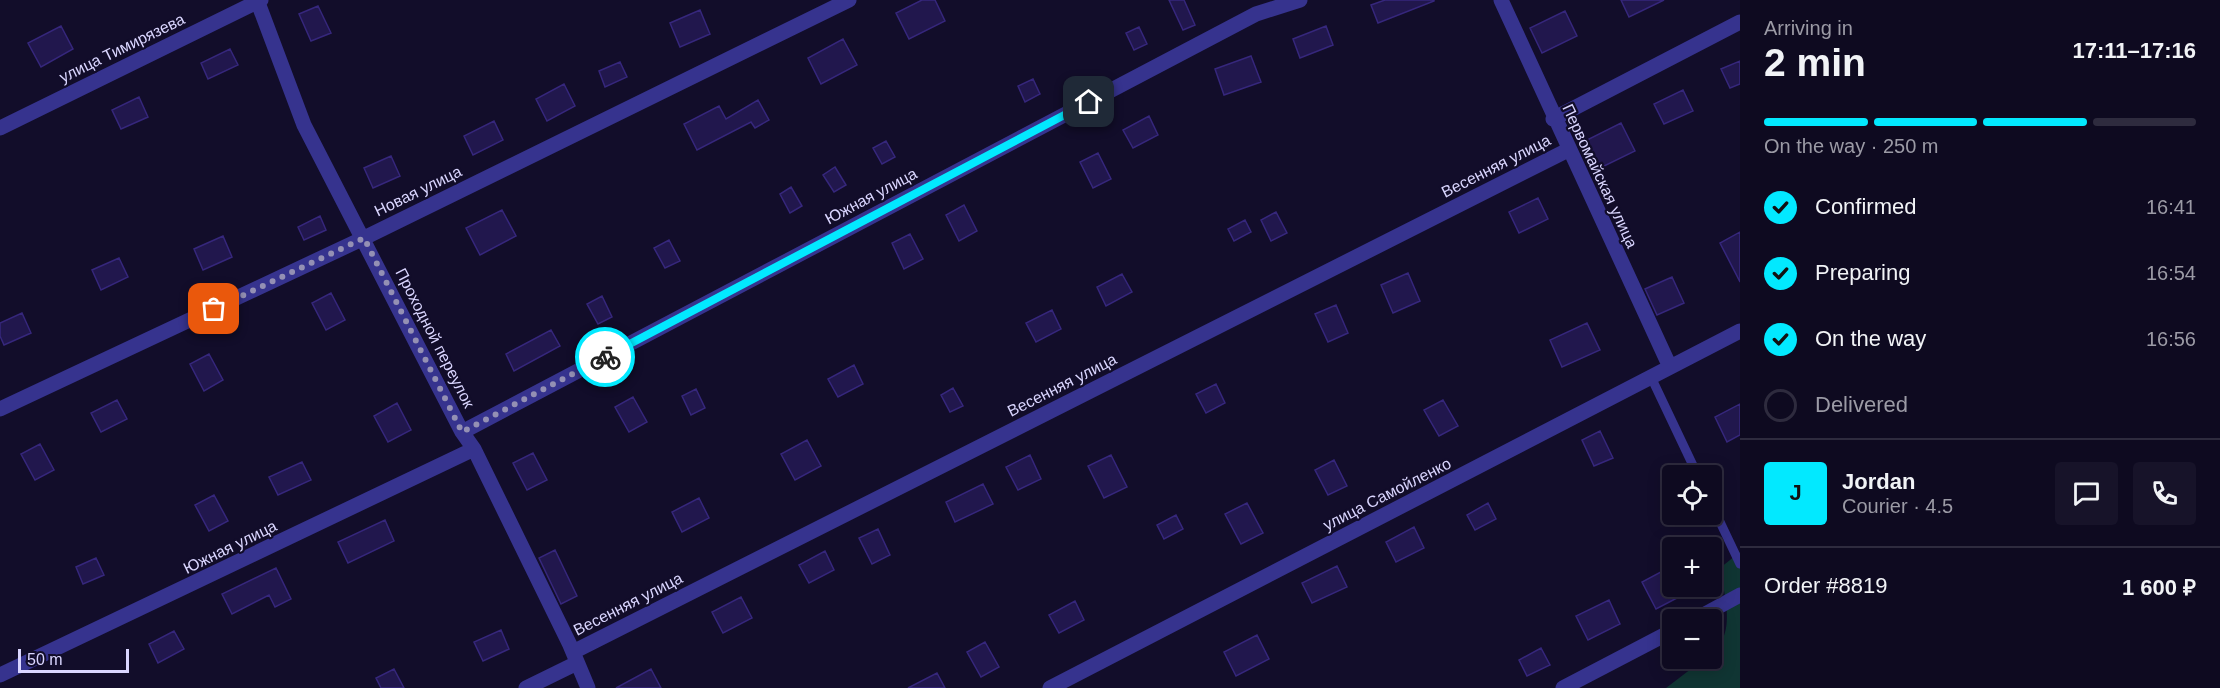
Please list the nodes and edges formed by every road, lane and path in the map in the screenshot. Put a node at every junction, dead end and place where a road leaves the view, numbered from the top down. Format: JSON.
{"nodes":[{"id":1,"x":849,"y":0,"type":"edge"},
{"id":2,"x":1300,"y":0,"type":"edge"},
{"id":3,"x":1501,"y":0,"type":"edge"},
{"id":4,"x":259,"y":1,"type":"edge"},
{"id":5,"x":1740,"y":22,"type":"edge"},
{"id":6,"x":1553,"y":119,"type":"junction"},
{"id":7,"x":0,"y":128,"type":"edge"},
{"id":8,"x":1568,"y":150,"type":"junction"},
{"id":9,"x":364,"y":238,"type":"junction"},
{"id":10,"x":1740,"y":331,"type":"edge"},
{"id":11,"x":1670,"y":367,"type":"junction"},
{"id":12,"x":1651,"y":377,"type":"junction"},
{"id":13,"x":0,"y":410,"type":"edge"},
{"id":14,"x":462,"y":432,"type":"junction"},
{"id":15,"x":474,"y":449,"type":"junction"},
{"id":16,"x":1693,"y":465,"type":"edge"},
{"id":17,"x":1721,"y":525,"type":"edge"},
{"id":18,"x":1740,"y":564,"type":"edge"},
{"id":19,"x":1740,"y":596,"type":"edge"},
{"id":20,"x":1715,"y":609,"type":"edge"},
{"id":21,"x":1662,"y":636,"type":"edge"},
{"id":22,"x":575,"y":658,"type":"junction"},
{"id":23,"x":0,"y":675,"type":"edge"},
{"id":24,"x":526,"y":688,"type":"edge"},
{"id":25,"x":588,"y":688,"type":"edge"},
{"id":26,"x":1050,"y":688,"type":"edge"},
{"id":27,"x":1563,"y":688,"type":"edge"}],
"edges":[{"from":1,"to":9,"type":"street","name":"Новая улица"},
{"from":2,"to":14,"type":"street","name":"Южная улица"},
{"from":3,"to":6,"type":"street","name":"Первомайская улица"},
{"from":4,"to":7,"type":"street","name":"улица Тимирязева"},
{"from":4,"to":9,"type":"street","name":"Проходной переулок"},
{"from":5,"to":6,"type":"street","name":"Весенняя улица"},
{"from":6,"to":8,"type":"street","name":"Первомайская улица"},
{"from":8,"to":11,"type":"street","name":"Первомайская улица"},
{"from":8,"to":22,"type":"street","name":"Весенняя улица"},
{"from":9,"to":13,"type":"street","name":"Новая улица"},
{"from":9,"to":14,"type":"street","name":"Проходной переулок"},
{"from":10,"to":11,"type":"street","name":"улица Самойленко"},
{"from":11,"to":12,"type":"street","name":"улица Самойленко"},
{"from":12,"to":16,"type":"lane"},
{"from":12,"to":26,"type":"street","name":"улица Самойленко"},
{"from":14,"to":15,"type":"street","name":"Проходной переулок"},
{"from":15,"to":22,"type":"street","name":"Проходной переулок"},
{"from":15,"to":23,"type":"street","name":"Южная улица"},
{"from":17,"to":18,"type":"lane"},
{"from":19,"to":20,"type":"street"},
{"from":21,"to":27,"type":"street"},
{"from":22,"to":24,"type":"street","name":"Весенняя улица"},
{"from":22,"to":25,"type":"street","name":"Проходной переулок"}]}
